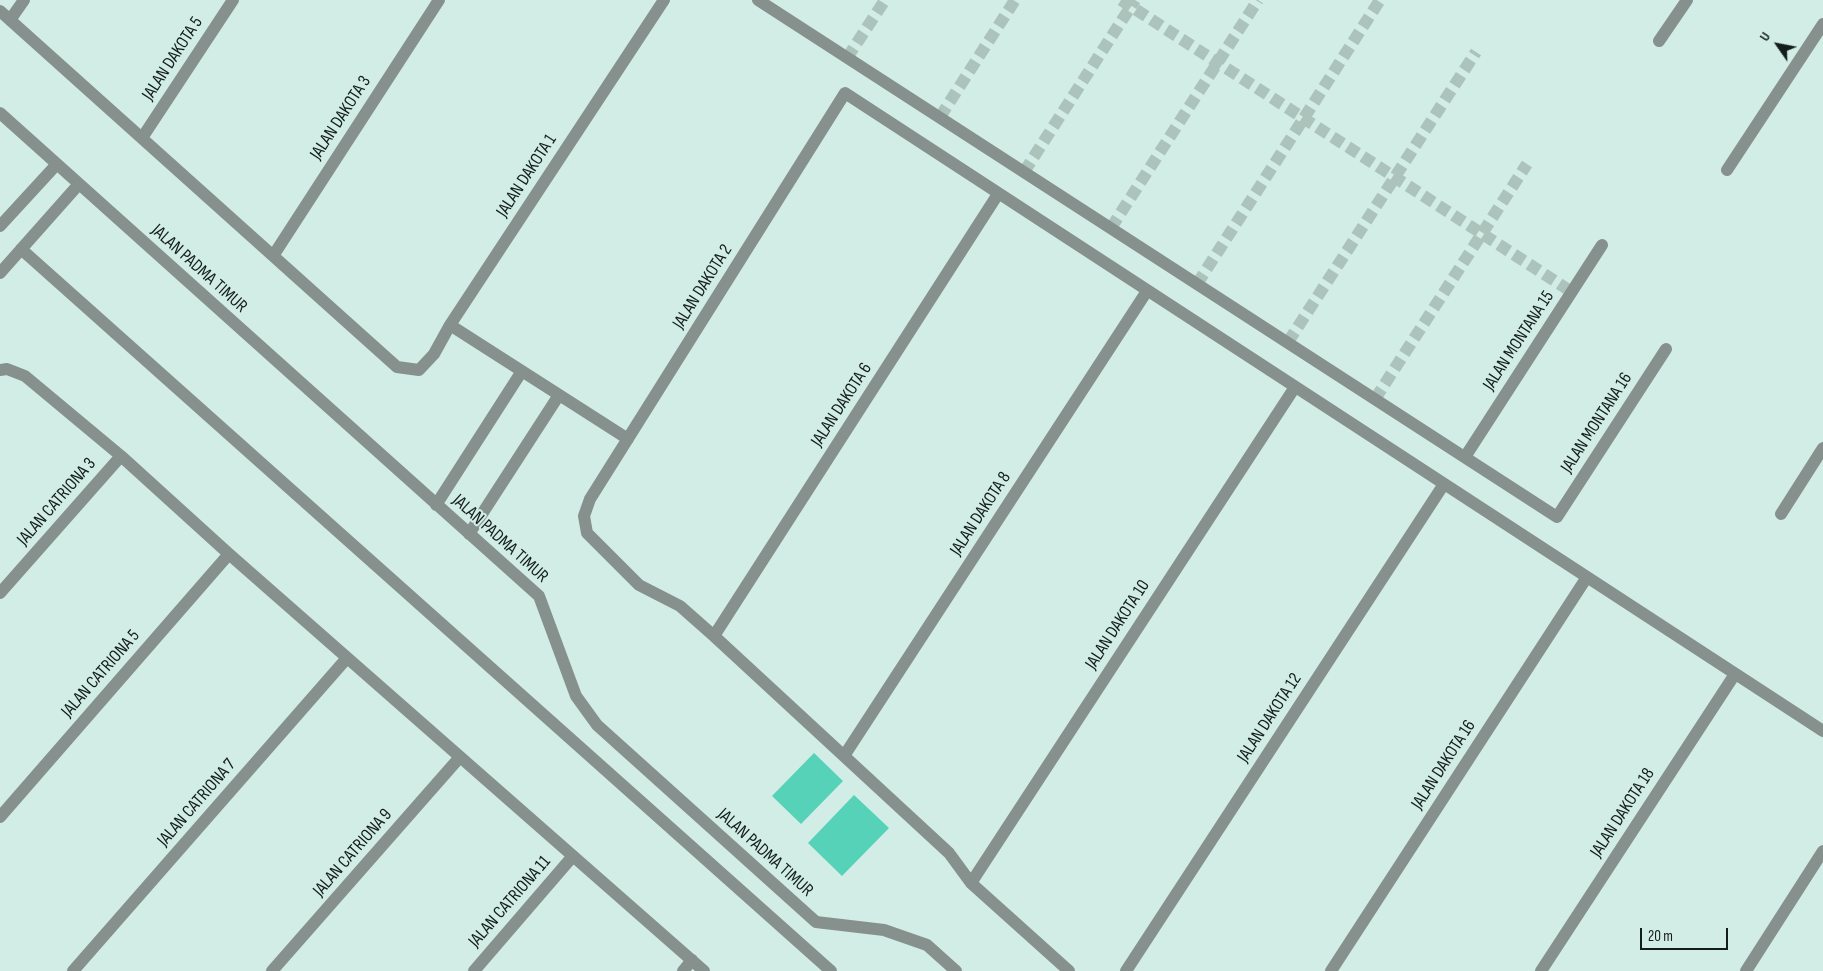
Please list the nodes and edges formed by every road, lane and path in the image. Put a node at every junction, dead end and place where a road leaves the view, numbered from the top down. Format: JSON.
{"nodes":[{"id":1,"x":24,"y":0,"type":"edge"},
{"id":2,"x":233,"y":0,"type":"edge"},
{"id":3,"x":439,"y":0,"type":"edge"},
{"id":4,"x":664,"y":0,"type":"edge"},
{"id":5,"x":758,"y":0,"type":"edge"},
{"id":6,"x":1686,"y":0,"type":"edge"},
{"id":7,"x":0,"y":11,"type":"edge"},
{"id":8,"x":10,"y":20,"type":"junction"},
{"id":9,"x":1823,"y":24,"type":"edge"},
{"id":10,"x":1659,"y":41,"type":"dead end"},
{"id":11,"x":0,"y":113,"type":"edge"},
{"id":12,"x":142,"y":138,"type":"junction"},
{"id":13,"x":57,"y":164,"type":"junction"},
{"id":14,"x":1727,"y":170,"type":"dead end"},
{"id":15,"x":79,"y":184,"type":"junction"},
{"id":16,"x":998,"y":194,"type":"junction"},
{"id":17,"x":0,"y":226,"type":"edge"},
{"id":18,"x":1602,"y":245,"type":"dead end"},
{"id":19,"x":21,"y":249,"type":"junction"},
{"id":20,"x":273,"y":256,"type":"junction"},
{"id":21,"x":0,"y":273,"type":"edge"},
{"id":22,"x":1147,"y":291,"type":"junction"},
{"id":23,"x":450,"y":325,"type":"junction"},
{"id":24,"x":1666,"y":349,"type":"dead end"},
{"id":25,"x":0,"y":370,"type":"edge"},
{"id":26,"x":522,"y":371,"type":"junction"},
{"id":27,"x":1295,"y":387,"type":"junction"},
{"id":28,"x":559,"y":395,"type":"junction"},
{"id":29,"x":628,"y":439,"type":"junction"},
{"id":30,"x":1823,"y":448,"type":"edge"},
{"id":31,"x":121,"y":456,"type":"junction"},
{"id":32,"x":1465,"y":457,"type":"junction"},
{"id":33,"x":1444,"y":484,"type":"junction"},
{"id":34,"x":436,"y":505,"type":"junction"},
{"id":35,"x":1781,"y":514,"type":"dead end"},
{"id":36,"x":469,"y":534,"type":"junction"},
{"id":37,"x":229,"y":554,"type":"junction"},
{"id":38,"x":1587,"y":577,"type":"junction"},
{"id":39,"x":0,"y":594,"type":"edge"},
{"id":40,"x":714,"y":636,"type":"junction"},
{"id":41,"x":346,"y":658,"type":"junction"},
{"id":42,"x":1735,"y":674,"type":"junction"},
{"id":43,"x":1823,"y":731,"type":"edge"},
{"id":44,"x":844,"y":756,"type":"junction"},
{"id":45,"x":460,"y":758,"type":"junction"},
{"id":46,"x":0,"y":817,"type":"edge"},
{"id":47,"x":1823,"y":851,"type":"edge"},
{"id":48,"x":573,"y":856,"type":"junction"},
{"id":49,"x":971,"y":883,"type":"junction"},
{"id":50,"x":692,"y":960,"type":"junction"},
{"id":51,"x":73,"y":971,"type":"edge"},
{"id":52,"x":272,"y":971,"type":"edge"},
{"id":53,"x":474,"y":971,"type":"edge"},
{"id":54,"x":683,"y":971,"type":"edge"},
{"id":55,"x":704,"y":971,"type":"edge"},
{"id":56,"x":831,"y":971,"type":"edge"},
{"id":57,"x":956,"y":971,"type":"edge"},
{"id":58,"x":1068,"y":971,"type":"edge"},
{"id":59,"x":1126,"y":971,"type":"edge"},
{"id":60,"x":1331,"y":971,"type":"edge"},
{"id":61,"x":1541,"y":971,"type":"edge"},
{"id":62,"x":1746,"y":971,"type":"edge"}],
"edges":[{"from":1,"to":8,"type":"street"},
{"from":2,"to":12,"type":"street","name":"JALAN DAKOTA 5"},
{"from":3,"to":20,"type":"street","name":"JALAN DAKOTA 3"},
{"from":4,"to":23,"type":"street","name":"JALAN DAKOTA 1"},
{"from":5,"to":32,"type":"street"},
{"from":6,"to":10,"type":"street"},
{"from":7,"to":8,"type":"street"},
{"from":8,"to":12,"type":"street"},
{"from":9,"to":14,"type":"street"},
{"from":11,"to":13,"type":"street","name":"JALAN PADMA TIMUR"},
{"from":12,"to":20,"type":"street"},
{"from":13,"to":15,"type":"street","name":"JALAN PADMA TIMUR"},
{"from":13,"to":17,"type":"street"},
{"from":15,"to":19,"type":"street"},
{"from":15,"to":34,"type":"street","name":"JALAN PADMA TIMUR"},
{"from":16,"to":22,"type":"street"},
{"from":16,"to":29,"type":"street","name":"JALAN DAKOTA 2"},
{"from":16,"to":40,"type":"street","name":"JALAN DAKOTA 6"},
{"from":18,"to":32,"type":"street","name":"JALAN MONTANA 15"},
{"from":19,"to":21,"type":"street"},
{"from":19,"to":56,"type":"street"},
{"from":20,"to":23,"type":"street","name":"JALAN DAKOTA 1"},
{"from":22,"to":27,"type":"street"},
{"from":22,"to":44,"type":"street","name":"JALAN DAKOTA 8"},
{"from":23,"to":26,"type":"street"},
{"from":24,"to":32,"type":"street","name":"JALAN MONTANA 16"},
{"from":25,"to":31,"type":"street"},
{"from":26,"to":28,"type":"street"},
{"from":26,"to":34,"type":"street"},
{"from":27,"to":33,"type":"street"},
{"from":27,"to":49,"type":"street","name":"JALAN DAKOTA 10"},
{"from":28,"to":29,"type":"street"},
{"from":28,"to":36,"type":"street"},
{"from":29,"to":40,"type":"street","name":"JALAN DAKOTA 2"},
{"from":30,"to":35,"type":"street"},
{"from":31,"to":37,"type":"street"},
{"from":31,"to":39,"type":"street","name":"JALAN CATRIONA 3"},
{"from":33,"to":38,"type":"street"},
{"from":33,"to":59,"type":"street","name":"JALAN DAKOTA 12"},
{"from":34,"to":36,"type":"street","name":"JALAN PADMA TIMUR"},
{"from":36,"to":57,"type":"street","name":"JALAN PADMA TIMUR"},
{"from":37,"to":41,"type":"street"},
{"from":37,"to":46,"type":"street","name":"JALAN CATRIONA 5"},
{"from":38,"to":42,"type":"street"},
{"from":38,"to":60,"type":"street","name":"JALAN DAKOTA 16"},
{"from":40,"to":44,"type":"street"},
{"from":41,"to":45,"type":"street"},
{"from":41,"to":51,"type":"street","name":"JALAN CATRIONA 7"},
{"from":42,"to":43,"type":"street"},
{"from":42,"to":61,"type":"street","name":"JALAN DAKOTA 18"},
{"from":44,"to":49,"type":"street"},
{"from":45,"to":48,"type":"street"},
{"from":45,"to":52,"type":"street","name":"JALAN CATRIONA 9"},
{"from":47,"to":62,"type":"street"},
{"from":48,"to":50,"type":"street"},
{"from":48,"to":53,"type":"street","name":"JALAN CATRIONA 11"},
{"from":49,"to":58,"type":"street"},
{"from":50,"to":54,"type":"street"},
{"from":50,"to":55,"type":"street"}]}
